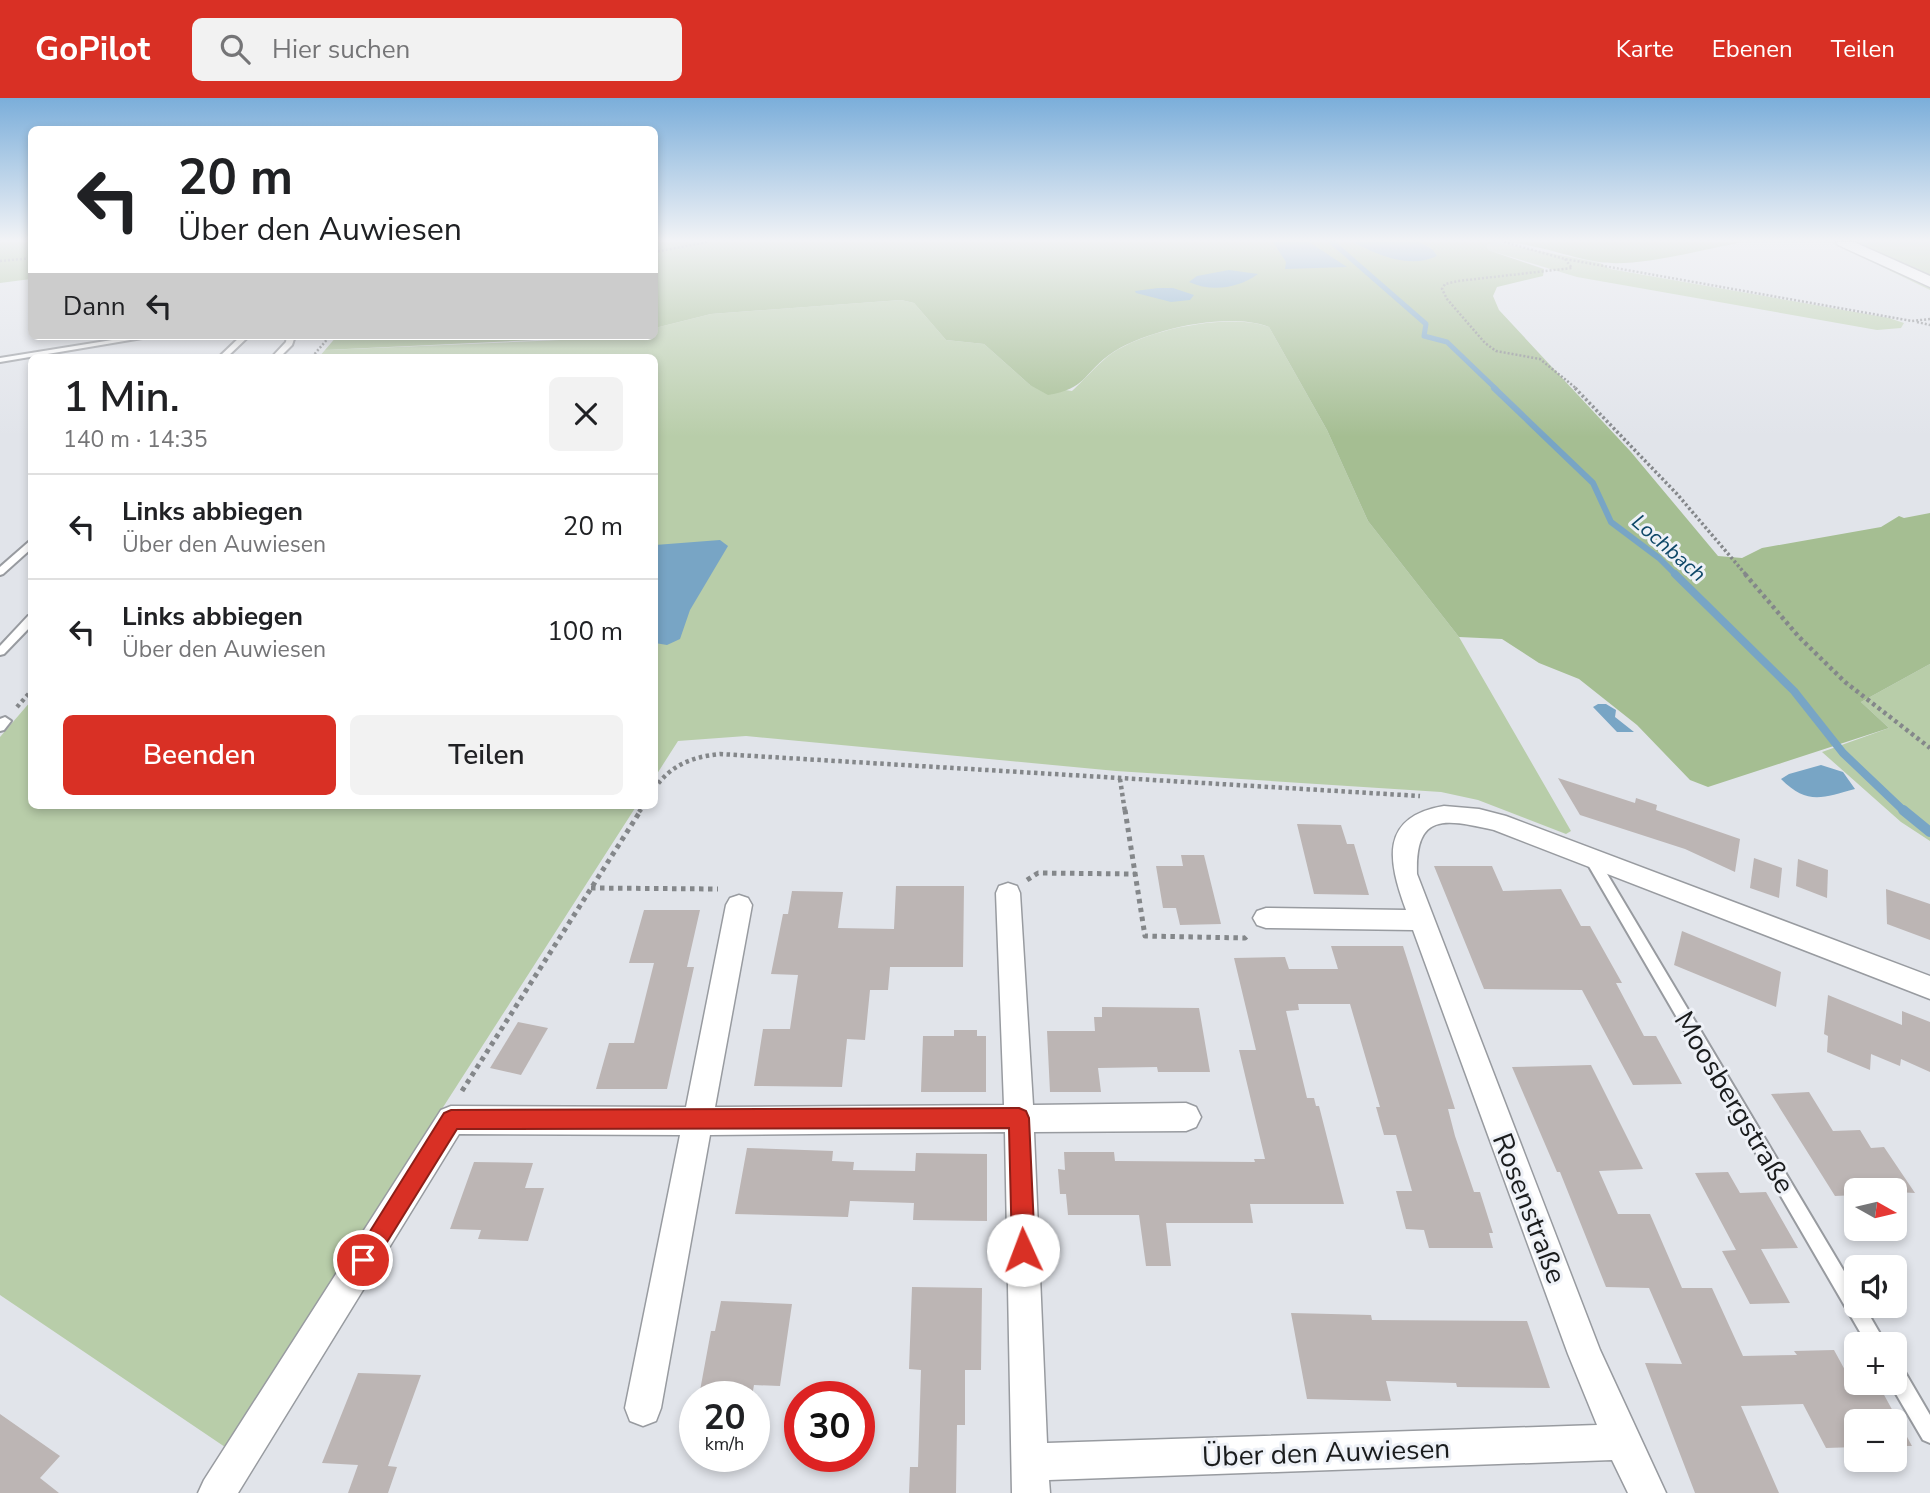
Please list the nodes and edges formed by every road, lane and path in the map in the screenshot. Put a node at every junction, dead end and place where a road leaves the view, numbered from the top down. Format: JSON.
{"nodes":[{"id":1,"x":1454,"y":307,"type":"edge"},
{"id":2,"x":1834,"y":307,"type":"edge"},
{"id":3,"x":1930,"y":319,"type":"edge"},
{"id":4,"x":1912,"y":321,"type":"junction"},
{"id":5,"x":1930,"y":326,"type":"edge"},
{"id":6,"x":124,"y":340,"type":"edge"},
{"id":7,"x":241,"y":340,"type":"edge"},
{"id":8,"x":290,"y":340,"type":"edge"},
{"id":9,"x":327,"y":340,"type":"edge"},
{"id":10,"x":34,"y":354,"type":"edge"},
{"id":11,"x":226,"y":354,"type":"edge"},
{"id":12,"x":279,"y":354,"type":"edge"},
{"id":13,"x":315,"y":354,"type":"edge"},
{"id":14,"x":28,"y":355,"type":"edge"},
{"id":15,"x":15,"y":357,"type":"junction"},
{"id":16,"x":0,"y":359,"type":"edge"},
{"id":17,"x":0,"y":368,"type":"edge"},
{"id":18,"x":28,"y":546,"type":"edge"},
{"id":19,"x":0,"y":572,"type":"edge"},
{"id":20,"x":28,"y":622,"type":"edge"},
{"id":21,"x":0,"y":652,"type":"edge"},
{"id":22,"x":1930,"y":748,"type":"edge"},
{"id":23,"x":1121,"y":779,"type":"junction"},
{"id":24,"x":658,"y":784,"type":"edge"},
{"id":25,"x":641,"y":809,"type":"edge"},
{"id":26,"x":1457,"y":814,"type":"junction"},
{"id":27,"x":1592,"y":860,"type":"junction"},
{"id":28,"x":1136,"y":874,"type":"junction"},
{"id":29,"x":590,"y":888,"type":"junction"},
{"id":30,"x":1007,"y":893,"type":"joint"},
{"id":31,"x":739,"y":905,"type":"joint"},
{"id":32,"x":1266,"y":918,"type":"joint"},
{"id":33,"x":1421,"y":920,"type":"junction"},
{"id":34,"x":1930,"y":988,"type":"edge"},
{"id":35,"x":1186,"y":1117,"type":"dead end"},
{"id":36,"x":1019,"y":1118,"type":"junction"},
{"id":37,"x":451,"y":1119,"type":"junction"},
{"id":38,"x":697,"y":1121,"type":"junction"},
{"id":39,"x":1870,"y":1332,"type":"edge"},
{"id":40,"x":1907,"y":1394,"type":"edge"},
{"id":41,"x":642,"y":1408,"type":"dead end"},
{"id":42,"x":1930,"y":1433,"type":"edge"},
{"id":43,"x":1622,"y":1442,"type":"junction"},
{"id":44,"x":1031,"y":1477,"type":"edge"},
{"id":45,"x":217,"y":1493,"type":"edge"},
{"id":46,"x":1647,"y":1493,"type":"edge"}],
"edges":[{"from":1,"to":22,"type":"path"},
{"from":2,"to":4,"type":"path"},
{"from":3,"to":4,"type":"path"},
{"from":4,"to":5,"type":"path"},
{"from":6,"to":10,"type":"lane"},
{"from":7,"to":11,"type":"lane"},
{"from":8,"to":12,"type":"lane"},
{"from":9,"to":13,"type":"path"},
{"from":14,"to":15,"type":"lane"},
{"from":15,"to":16,"type":"lane"},
{"from":15,"to":17,"type":"lane"},
{"from":18,"to":19,"type":"lane"},
{"from":20,"to":21,"type":"lane"},
{"from":23,"to":24,"type":"path"},
{"from":23,"to":26,"type":"path"},
{"from":23,"to":28,"type":"path"},
{"from":25,"to":29,"type":"path"},
{"from":26,"to":27,"type":"street"},
{"from":26,"to":33,"type":"street","name":"Rosenstraße"},
{"from":27,"to":34,"type":"street"},
{"from":27,"to":39,"type":"lane","name":"Moosbergstraße"},
{"from":28,"to":30,"type":"path"},
{"from":28,"to":32,"type":"path"},
{"from":29,"to":31,"type":"path"},
{"from":29,"to":37,"type":"path"},
{"from":30,"to":36,"type":"street","name":"Über den Auwiesen"},
{"from":31,"to":38,"type":"street"},
{"from":32,"to":33,"type":"street"},
{"from":33,"to":43,"type":"street","name":"Rosenstraße"},
{"from":35,"to":36,"type":"street"},
{"from":36,"to":38,"type":"street"},
{"from":36,"to":44,"type":"street","name":"Über den Auwiesen"},
{"from":37,"to":38,"type":"street"},
{"from":37,"to":45,"type":"street"},
{"from":38,"to":41,"type":"street"},
{"from":40,"to":42,"type":"lane"},
{"from":43,"to":44,"type":"street","name":"Über den Auwiesen"},
{"from":43,"to":46,"type":"street","name":"Rosenstraße"}]}
